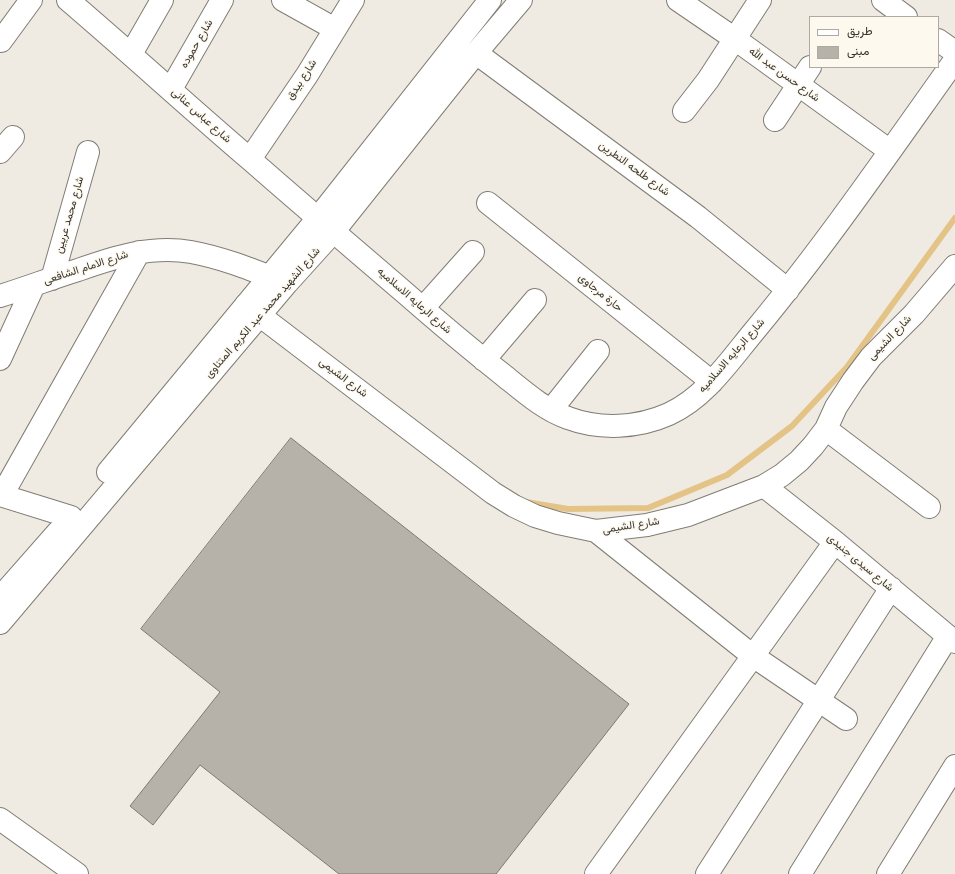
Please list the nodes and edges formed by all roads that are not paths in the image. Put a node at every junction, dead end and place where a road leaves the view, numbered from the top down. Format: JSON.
{"nodes":[{"id":1,"x":31,"y":0,"type":"edge"},
{"id":2,"x":68,"y":0,"type":"edge"},
{"id":3,"x":162,"y":0,"type":"edge"},
{"id":4,"x":222,"y":0,"type":"edge"},
{"id":5,"x":283,"y":0,"type":"edge"},
{"id":6,"x":353,"y":0,"type":"edge"},
{"id":7,"x":490,"y":0,"type":"edge"},
{"id":8,"x":522,"y":0,"type":"edge"},
{"id":9,"x":678,"y":0,"type":"edge"},
{"id":10,"x":760,"y":0,"type":"edge"},
{"id":11,"x":883,"y":0,"type":"edge"},
{"id":12,"x":90,"y":7,"type":"edge"},
{"id":13,"x":905,"y":16,"type":"edge"},
{"id":14,"x":335,"y":29,"type":"junction"},
{"id":15,"x":735,"y":39,"type":"junction"},
{"id":16,"x":1,"y":41,"type":"edge"},
{"id":17,"x":939,"y":41,"type":"edge"},
{"id":18,"x":955,"y":52,"type":"edge"},
{"id":19,"x":476,"y":53,"type":"junction"},
{"id":20,"x":131,"y":54,"type":"junction"},
{"id":21,"x":955,"y":60,"type":"edge"},
{"id":22,"x":809,"y":68,"type":"edge"},
{"id":23,"x":798,"y":85,"type":"junction"},
{"id":24,"x":171,"y":89,"type":"junction"},
{"id":25,"x":684,"y":111,"type":"dead end"},
{"id":26,"x":775,"y":120,"type":"dead end"},
{"id":27,"x":890,"y":151,"type":"junction"},
{"id":28,"x":88,"y":152,"type":"dead end"},
{"id":29,"x":250,"y":159,"type":"junction"},
{"id":30,"x":488,"y":203,"type":"dead end"},
{"id":31,"x":326,"y":224,"type":"junction"},
{"id":32,"x":138,"y":252,"type":"junction"},
{"id":33,"x":473,"y":252,"type":"dead end"},
{"id":34,"x":955,"y":266,"type":"edge"},
{"id":35,"x":278,"y":280,"type":"junction"},
{"id":36,"x":43,"y":282,"type":"junction"},
{"id":37,"x":788,"y":290,"type":"junction"},
{"id":38,"x":0,"y":296,"type":"edge"},
{"id":39,"x":536,"y":300,"type":"dead end"},
{"id":40,"x":422,"y":308,"type":"junction"},
{"id":41,"x":253,"y":310,"type":"junction"},
{"id":42,"x":598,"y":351,"type":"dead end"},
{"id":43,"x":0,"y":359,"type":"edge"},
{"id":44,"x":484,"y":360,"type":"junction"},
{"id":45,"x":712,"y":382,"type":"junction"},
{"id":46,"x":551,"y":410,"type":"junction"},
{"id":47,"x":826,"y":429,"type":"junction"},
{"id":48,"x":764,"y":486,"type":"junction"},
{"id":49,"x":1,"y":495,"type":"edge"},
{"id":50,"x":929,"y":507,"type":"dead end"},
{"id":51,"x":72,"y":517,"type":"junction"},
{"id":52,"x":596,"y":531,"type":"junction"},
{"id":53,"x":835,"y":542,"type":"junction"},
{"id":54,"x":25,"y":582,"type":"junction"},
{"id":55,"x":891,"y":588,"type":"junction"},
{"id":56,"x":0,"y":598,"type":"edge"},
{"id":57,"x":0,"y":623,"type":"edge"},
{"id":58,"x":951,"y":639,"type":"edge"},
{"id":59,"x":753,"y":656,"type":"junction"},
{"id":60,"x":818,"y":701,"type":"junction"},
{"id":61,"x":846,"y":719,"type":"dead end"},
{"id":62,"x":955,"y":766,"type":"edge"},
{"id":63,"x":0,"y":819,"type":"edge"},
{"id":64,"x":77,"y":874,"type":"edge"},
{"id":65,"x":596,"y":874,"type":"edge"},
{"id":66,"x":707,"y":874,"type":"edge"},
{"id":67,"x":800,"y":874,"type":"edge"},
{"id":68,"x":888,"y":874,"type":"edge"}],
"edges":[{"from":1,"to":16,"type":"street"},
{"from":2,"to":12,"type":"street","name":"شارع عباس عنانى"},
{"from":3,"to":20,"type":"street"},
{"from":4,"to":24,"type":"street","name":"شارع حموده"},
{"from":5,"to":14,"type":"street"},
{"from":6,"to":14,"type":"street","name":"شارع بيدق"},
{"from":7,"to":31,"type":"street","name":"شارع الشهيد محمد عبد الكريم المتناوى"},
{"from":8,"to":19,"type":"street","name":"شارع الشهيد محمد عبد الكريم المتناوى"},
{"from":9,"to":15,"type":"street","name":"شارع حسن عبد الله"},
{"from":10,"to":15,"type":"street"},
{"from":11,"to":13,"type":"street"},
{"from":12,"to":20,"type":"street","name":"شارع عباس عنانى"},
{"from":14,"to":29,"type":"street","name":"شارع بيدق"},
{"from":15,"to":23,"type":"street","name":"شارع حسن عبد الله"},
{"from":15,"to":25,"type":"street"},
{"from":17,"to":18,"type":"street"},
{"from":19,"to":31,"type":"street","name":"شارع الشهيد محمد عبد الكريم المتناوى"},
{"from":19,"to":37,"type":"street","name":"شارع طلحه النطرين"},
{"from":20,"to":24,"type":"street","name":"شارع عباس عنانى"},
{"from":21,"to":27,"type":"street","name":"شارع الرعايه الاسلاميه"},
{"from":22,"to":23,"type":"street"},
{"from":23,"to":26,"type":"street"},
{"from":23,"to":27,"type":"street","name":"شارع حسن عبد الله"},
{"from":24,"to":29,"type":"street","name":"شارع عباس عنانى"},
{"from":27,"to":37,"type":"street","name":"شارع الرعايه الاسلاميه"},
{"from":28,"to":36,"type":"street","name":"شارع محمد عريين"},
{"from":29,"to":31,"type":"street","name":"شارع عباس عنانى"},
{"from":30,"to":45,"type":"street","name":"حارة مرجاوى"},
{"from":31,"to":35,"type":"street","name":"شارع الشهيد محمد عبد الكريم المتناوى"},
{"from":31,"to":40,"type":"street","name":"شارع الرعايه الاسلاميه"},
{"from":32,"to":35,"type":"street","name":"شارع الامام الشافعى"},
{"from":32,"to":36,"type":"street","name":"شارع الامام الشافعى"},
{"from":32,"to":49,"type":"street"},
{"from":33,"to":40,"type":"street"},
{"from":34,"to":47,"type":"street","name":"شارع الشيمى"},
{"from":35,"to":41,"type":"street","name":"شارع الشهيد محمد عبد الكريم المتناوى"},
{"from":36,"to":38,"type":"street","name":"شارع الامام الشافعى"},
{"from":36,"to":43,"type":"street","name":"شارع محمد عريين"},
{"from":37,"to":45,"type":"street","name":"شارع الرعايه الاسلاميه"},
{"from":39,"to":44,"type":"street"},
{"from":40,"to":44,"type":"street","name":"شارع الرعايه الاسلاميه"},
{"from":41,"to":51,"type":"street","name":"شارع الشهيد محمد عبد الكريم المتناوى"},
{"from":41,"to":52,"type":"street","name":"شارع الشيمى"},
{"from":41,"to":54,"type":"street","name":"شارع الشهيد محمد عبد الكريم المتناوى"},
{"from":42,"to":46,"type":"street"},
{"from":44,"to":46,"type":"street","name":"شارع الرعايه الاسلاميه"},
{"from":45,"to":46,"type":"street","name":"شارع الرعايه الاسلاميه"},
{"from":47,"to":48,"type":"street","name":"شارع الشيمى"},
{"from":47,"to":50,"type":"street"},
{"from":48,"to":52,"type":"street","name":"شارع الشيمى"},
{"from":48,"to":53,"type":"street","name":"شارع سيدى جنيدى"},
{"from":49,"to":51,"type":"street"},
{"from":51,"to":54,"type":"street","name":"شارع الشهيد محمد عبد الكريم المتناوى"},
{"from":52,"to":59,"type":"street"},
{"from":53,"to":55,"type":"street","name":"شارع سيدى جنيدى"},
{"from":53,"to":59,"type":"street"},
{"from":54,"to":56,"type":"street","name":"شارع الشهيد محمد عبد الكريم المتناوى"},
{"from":54,"to":57,"type":"street","name":"شارع الشهيد محمد عبد الكريم المتناوى"},
{"from":55,"to":58,"type":"street","name":"شارع سيدى جنيدى"},
{"from":55,"to":60,"type":"street"},
{"from":58,"to":67,"type":"street"},
{"from":59,"to":60,"type":"street"},
{"from":59,"to":65,"type":"street"},
{"from":60,"to":61,"type":"street"},
{"from":60,"to":66,"type":"street"},
{"from":62,"to":68,"type":"street"},
{"from":63,"to":64,"type":"street"}]}
